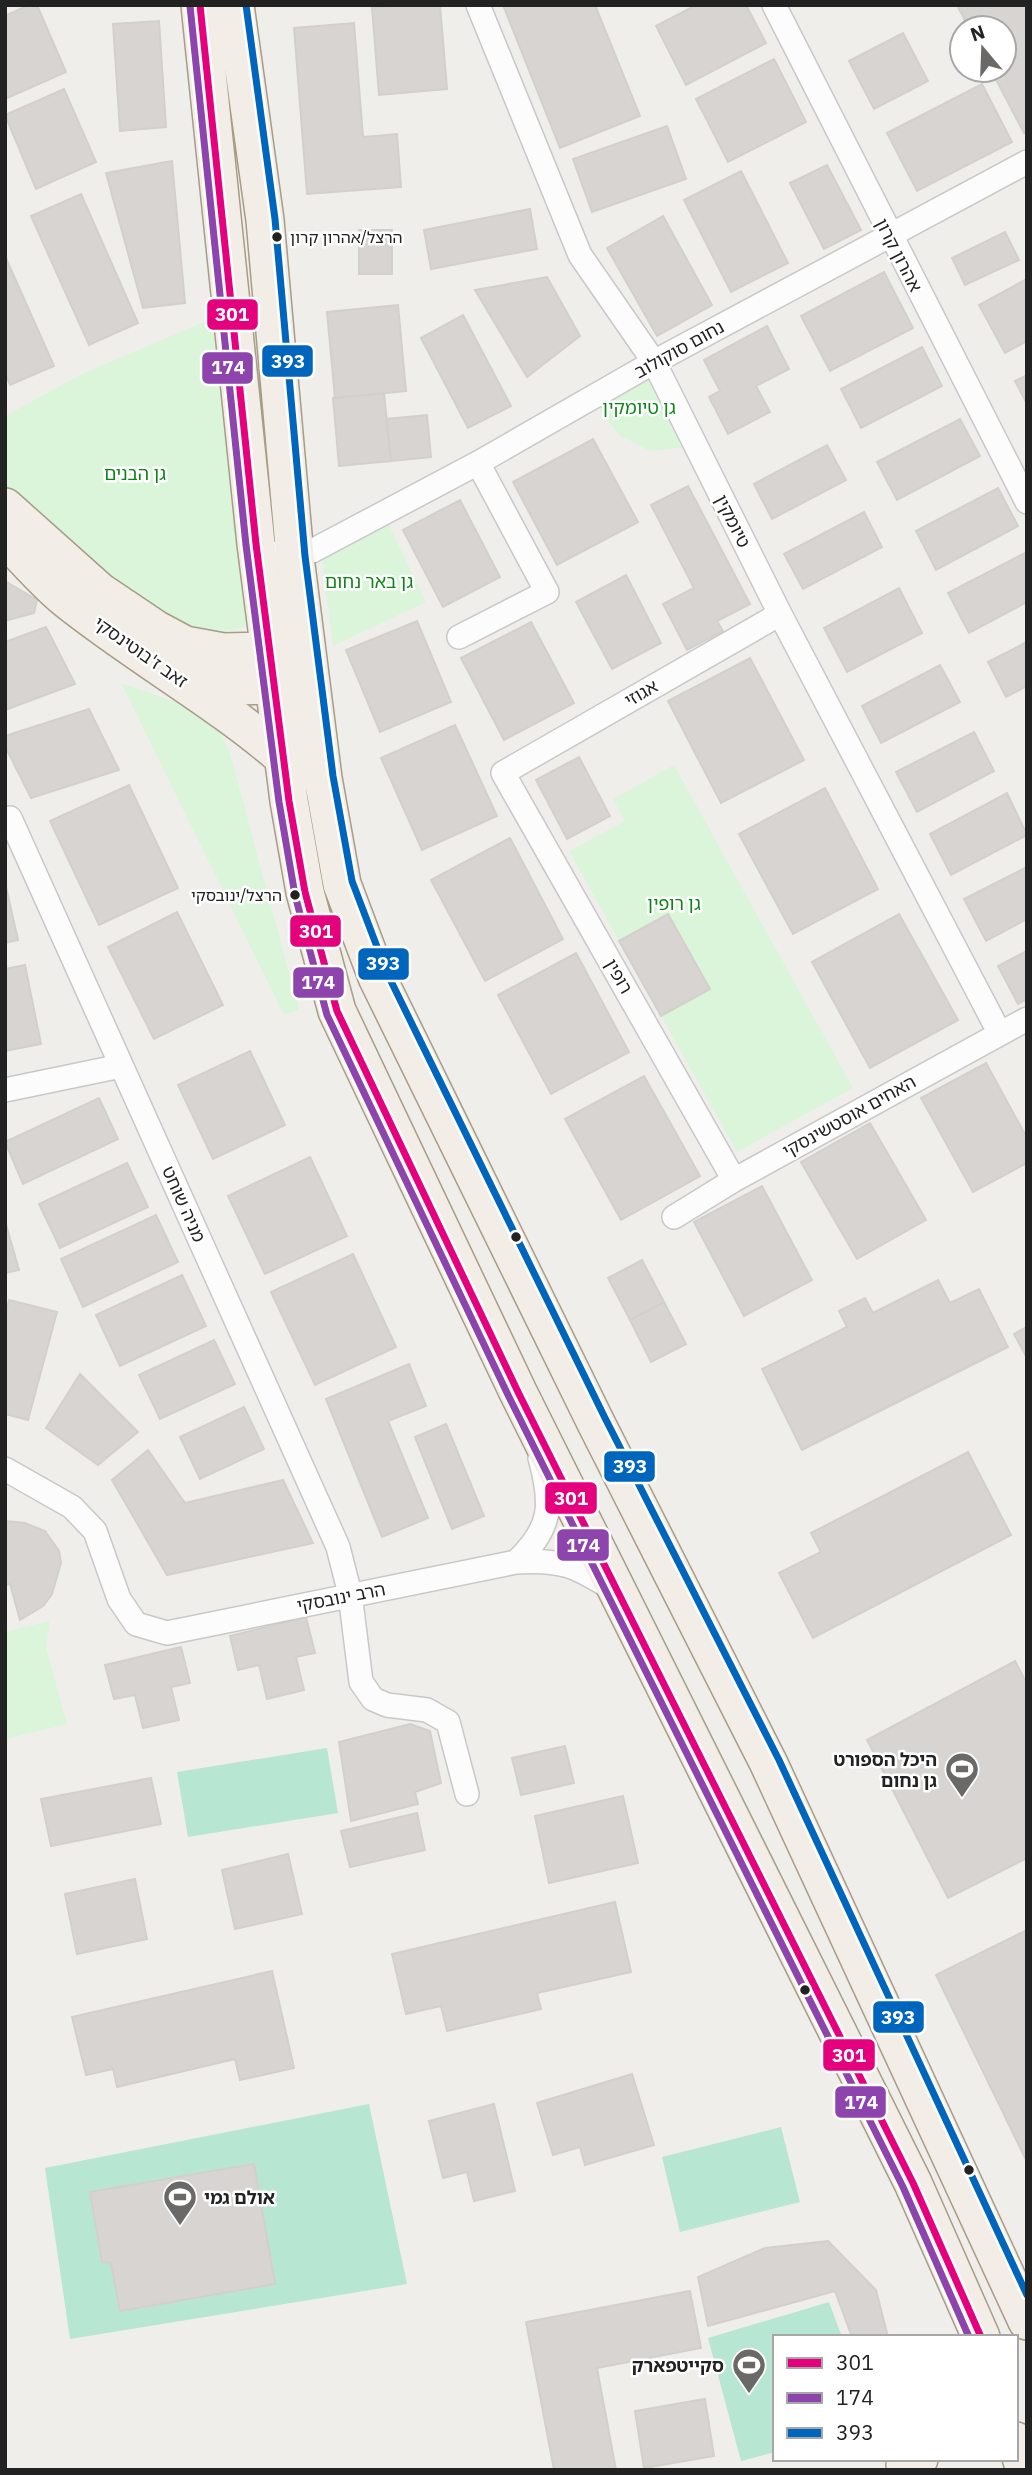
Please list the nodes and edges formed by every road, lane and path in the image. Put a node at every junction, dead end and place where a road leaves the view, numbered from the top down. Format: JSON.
{"nodes":[{"id":1,"x":200,"y":5,"type":"edge"},
{"id":2,"x":234,"y":5,"type":"edge"},
{"id":3,"x":478,"y":5,"type":"edge"},
{"id":4,"x":774,"y":5,"type":"edge"},
{"id":5,"x":1027,"y":162,"type":"edge"},
{"id":6,"x":889,"y":236,"type":"junction"},
{"id":7,"x":653,"y":362,"type":"junction"},
{"id":8,"x":478,"y":463,"type":"junction"},
{"id":9,"x":1027,"y":502,"type":"edge"},
{"id":10,"x":5,"y":507,"type":"edge"},
{"id":11,"x":5,"y":538,"type":"edge"},
{"id":12,"x":256,"y":544,"type":"junction"},
{"id":13,"x":295,"y":557,"type":"junction"},
{"id":14,"x":780,"y":614,"type":"junction"},
{"id":15,"x":459,"y":637,"type":"dead end"},
{"id":16,"x":150,"y":661,"type":"junction"},
{"id":17,"x":308,"y":666,"type":"junction"},
{"id":18,"x":273,"y":668,"type":"junction"},
{"id":19,"x":284,"y":758,"type":"junction"},
{"id":20,"x":503,"y":773,"type":"joint"},
{"id":21,"x":8,"y":818,"type":"edge"},
{"id":22,"x":1027,"y":1019,"type":"edge"},
{"id":23,"x":999,"y":1032,"type":"junction"},
{"id":24,"x":121,"y":1066,"type":"junction"},
{"id":25,"x":5,"y":1090,"type":"edge"},
{"id":26,"x":734,"y":1180,"type":"junction"},
{"id":27,"x":674,"y":1217,"type":"dead end"},
{"id":28,"x":518,"y":1392,"type":"junction"},
{"id":29,"x":5,"y":1469,"type":"edge"},
{"id":30,"x":516,"y":1562,"type":"junction"},
{"id":31,"x":350,"y":1594,"type":"junction"},
{"id":32,"x":619,"y":1594,"type":"junction"},
{"id":33,"x":467,"y":1794,"type":"dead end"},
{"id":34,"x":1024,"y":2310,"type":"edge"},
{"id":35,"x":980,"y":2335,"type":"edge"},
{"id":36,"x":1018,"y":2447,"type":"edge"},
{"id":37,"x":1025,"y":2470,"type":"edge"}],
"edges":[{"from":1,"to":12,"type":"main road"},
{"from":2,"to":13,"type":"main road"},
{"from":3,"to":7,"type":"street","name":"טיומקין"},
{"from":4,"to":6,"type":"street","name":"אהרון קרון"},
{"from":5,"to":6,"type":"street","name":"נחום סוקולוב"},
{"from":6,"to":7,"type":"street","name":"נחום סוקולוב"},
{"from":6,"to":9,"type":"street","name":"אהרון קרון"},
{"from":7,"to":8,"type":"street","name":"נחום סוקולוב"},
{"from":7,"to":14,"type":"street","name":"טיומקין"},
{"from":8,"to":13,"type":"street","name":"נחום סוקולוב"},
{"from":8,"to":15,"type":"street"},
{"from":10,"to":18,"type":"main road","name":"זאב ז'בוטינסקי"},
{"from":11,"to":16,"type":"main road","name":"זאב ז'בוטינסקי"},
{"from":12,"to":13,"type":"street"},
{"from":12,"to":18,"type":"main road"},
{"from":13,"to":17,"type":"main road"},
{"from":14,"to":20,"type":"street","name":"אגוזי"},
{"from":14,"to":23,"type":"street","name":"טיומקין"},
{"from":16,"to":18,"type":"main road"},
{"from":16,"to":19,"type":"main road","name":"זאב ז'בוטינסקי"},
{"from":17,"to":18,"type":"main road","name":"זאב ז'בוטינסקי"},
{"from":17,"to":34,"type":"main road"},
{"from":18,"to":19,"type":"main road"},
{"from":19,"to":28,"type":"main road"},
{"from":20,"to":26,"type":"street","name":"רופין"},
{"from":21,"to":24,"type":"street","name":"מניה שוחט"},
{"from":22,"to":23,"type":"street","name":"האחים אוסטשינסקי"},
{"from":23,"to":26,"type":"street","name":"האחים אוסטשינסקי"},
{"from":24,"to":25,"type":"street"},
{"from":24,"to":31,"type":"street","name":"מניה שוחט"},
{"from":26,"to":27,"type":"street","name":"האחים אוסטשינסקי"},
{"from":28,"to":30,"type":"street"},
{"from":28,"to":32,"type":"main road"},
{"from":29,"to":31,"type":"street","name":"הרב ינובסקי"},
{"from":30,"to":31,"type":"street","name":"הרב ינובסקי"},
{"from":30,"to":32,"type":"street","name":"הרב ינובסקי"},
{"from":31,"to":33,"type":"street","name":"מניה שוחט"},
{"from":32,"to":35,"type":"main road"},
{"from":36,"to":37,"type":"main road"}]}
